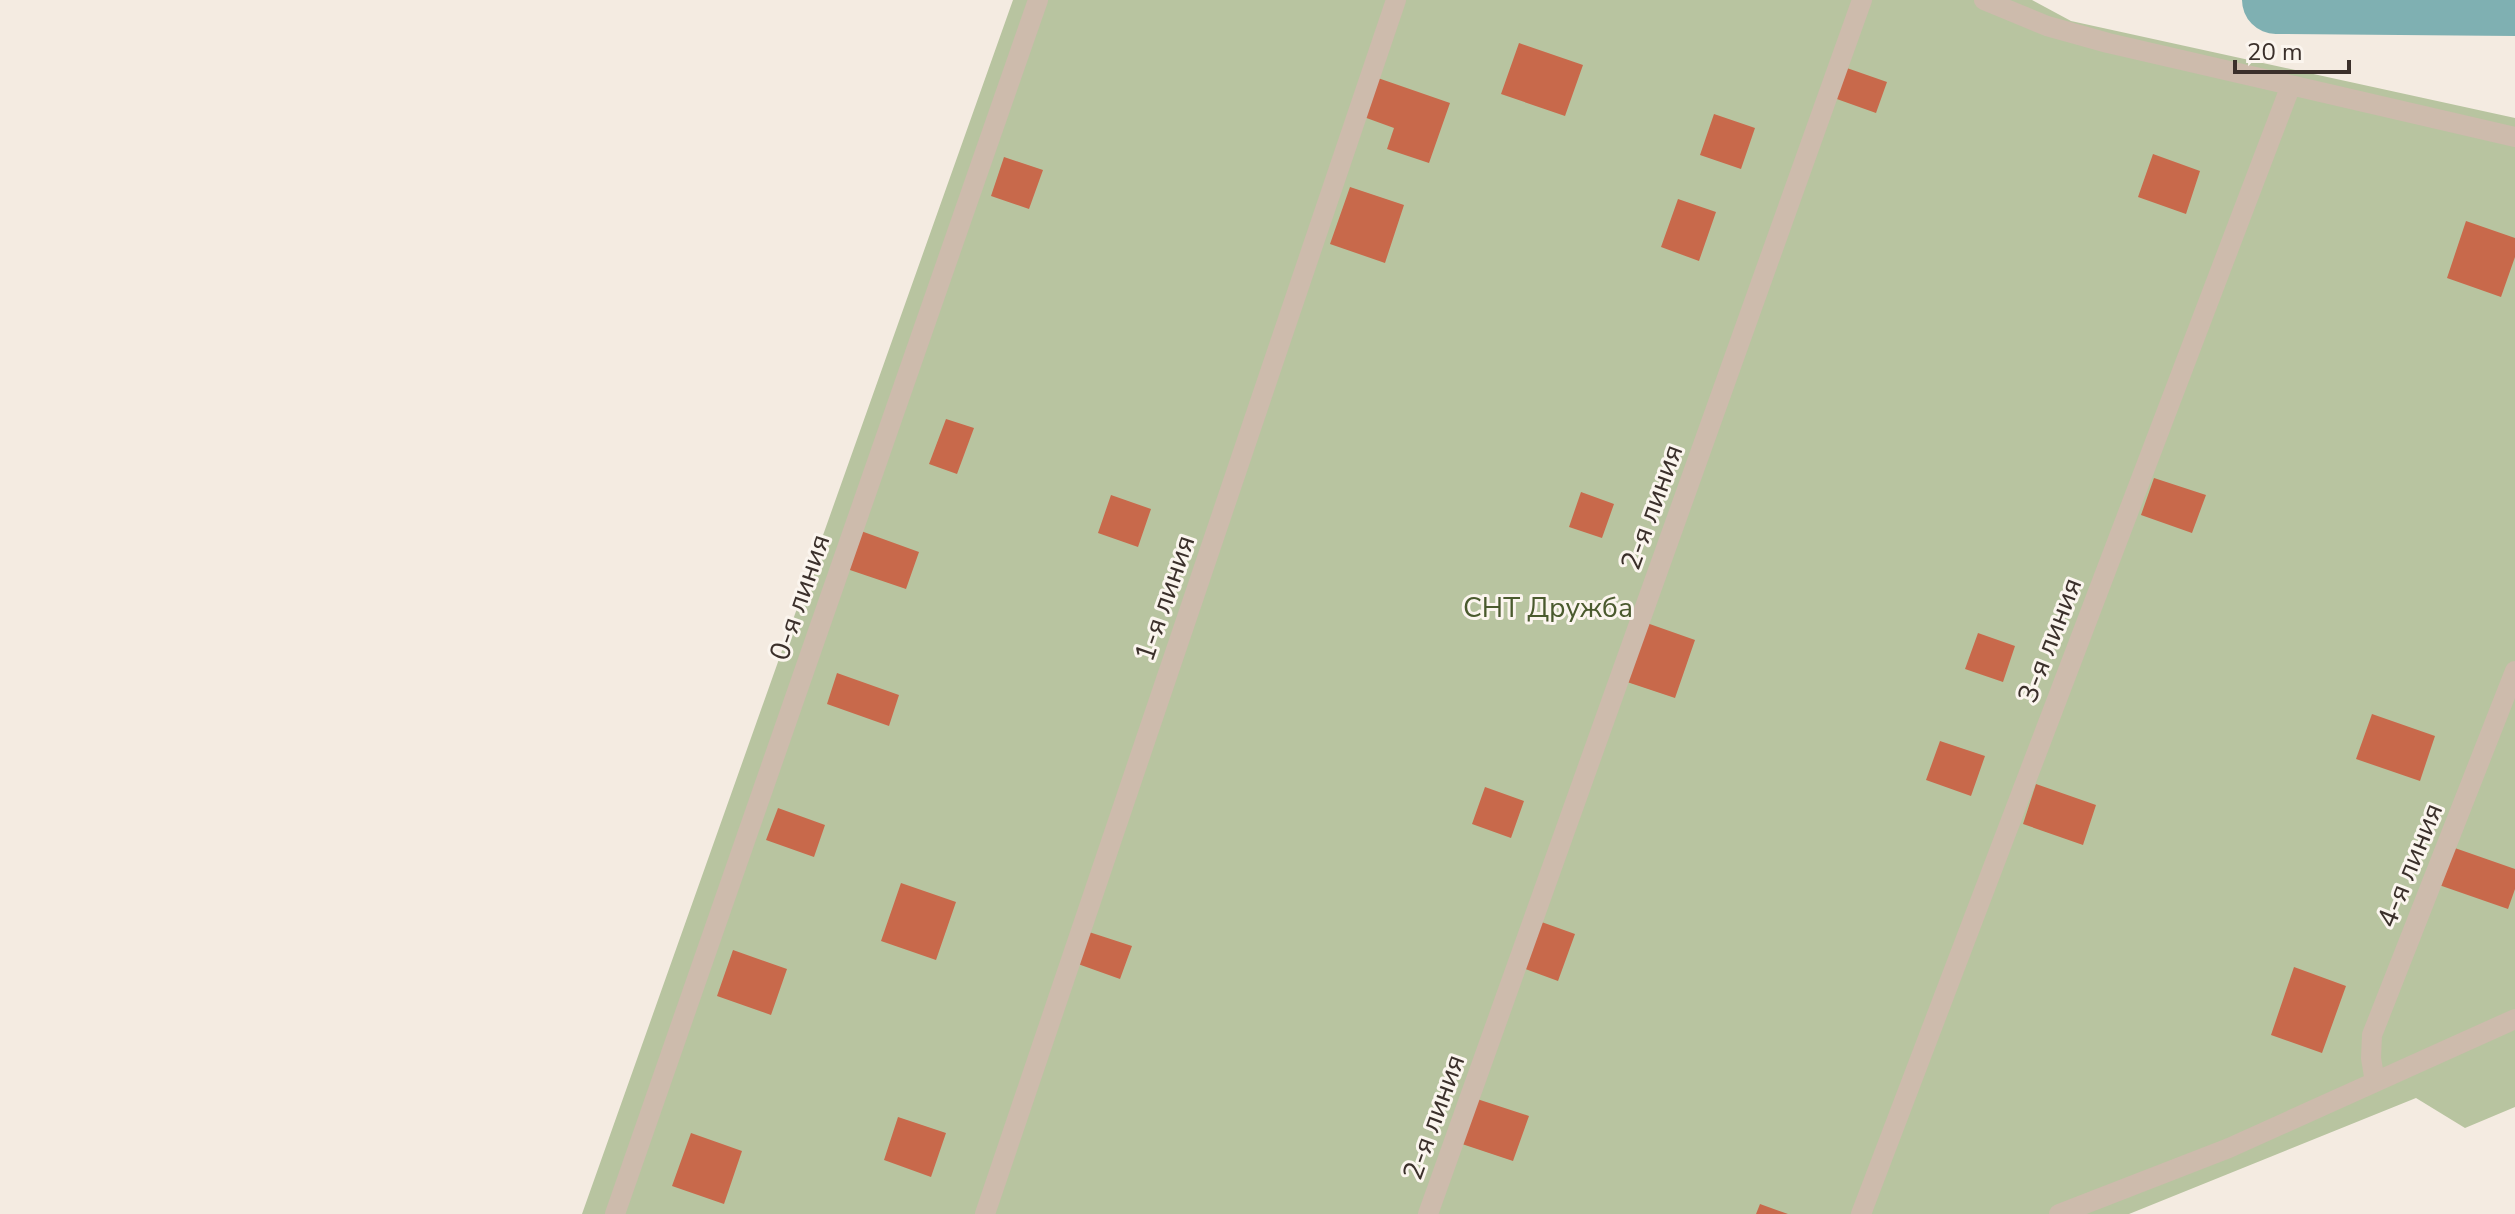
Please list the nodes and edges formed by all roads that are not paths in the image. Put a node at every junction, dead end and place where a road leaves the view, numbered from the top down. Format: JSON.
{"nodes":[{"id":1,"x":1038,"y":0,"type":"edge"},
{"id":2,"x":1396,"y":0,"type":"edge"},
{"id":3,"x":1862,"y":0,"type":"edge"},
{"id":4,"x":1984,"y":0,"type":"edge"},
{"id":5,"x":2291,"y":85,"type":"junction"},
{"id":6,"x":2515,"y":137,"type":"edge"},
{"id":7,"x":2515,"y":671,"type":"edge"},
{"id":8,"x":2515,"y":1019,"type":"edge"},
{"id":9,"x":2375,"y":1082,"type":"junction"},
{"id":10,"x":615,"y":1214,"type":"edge"},
{"id":11,"x":985,"y":1214,"type":"edge"},
{"id":12,"x":1428,"y":1214,"type":"edge"},
{"id":13,"x":1861,"y":1214,"type":"edge"},
{"id":14,"x":2059,"y":1214,"type":"edge"}],
"edges":[{"from":1,"to":10,"type":"street","name":"0-я линия"},
{"from":2,"to":11,"type":"street","name":"1-я линия"},
{"from":3,"to":12,"type":"street","name":"2-я линия"},
{"from":4,"to":5,"type":"street"},
{"from":5,"to":6,"type":"street"},
{"from":5,"to":13,"type":"street","name":"3-я линия"},
{"from":7,"to":9,"type":"street","name":"4-я линия"},
{"from":8,"to":9,"type":"street"},
{"from":9,"to":14,"type":"street"}]}
